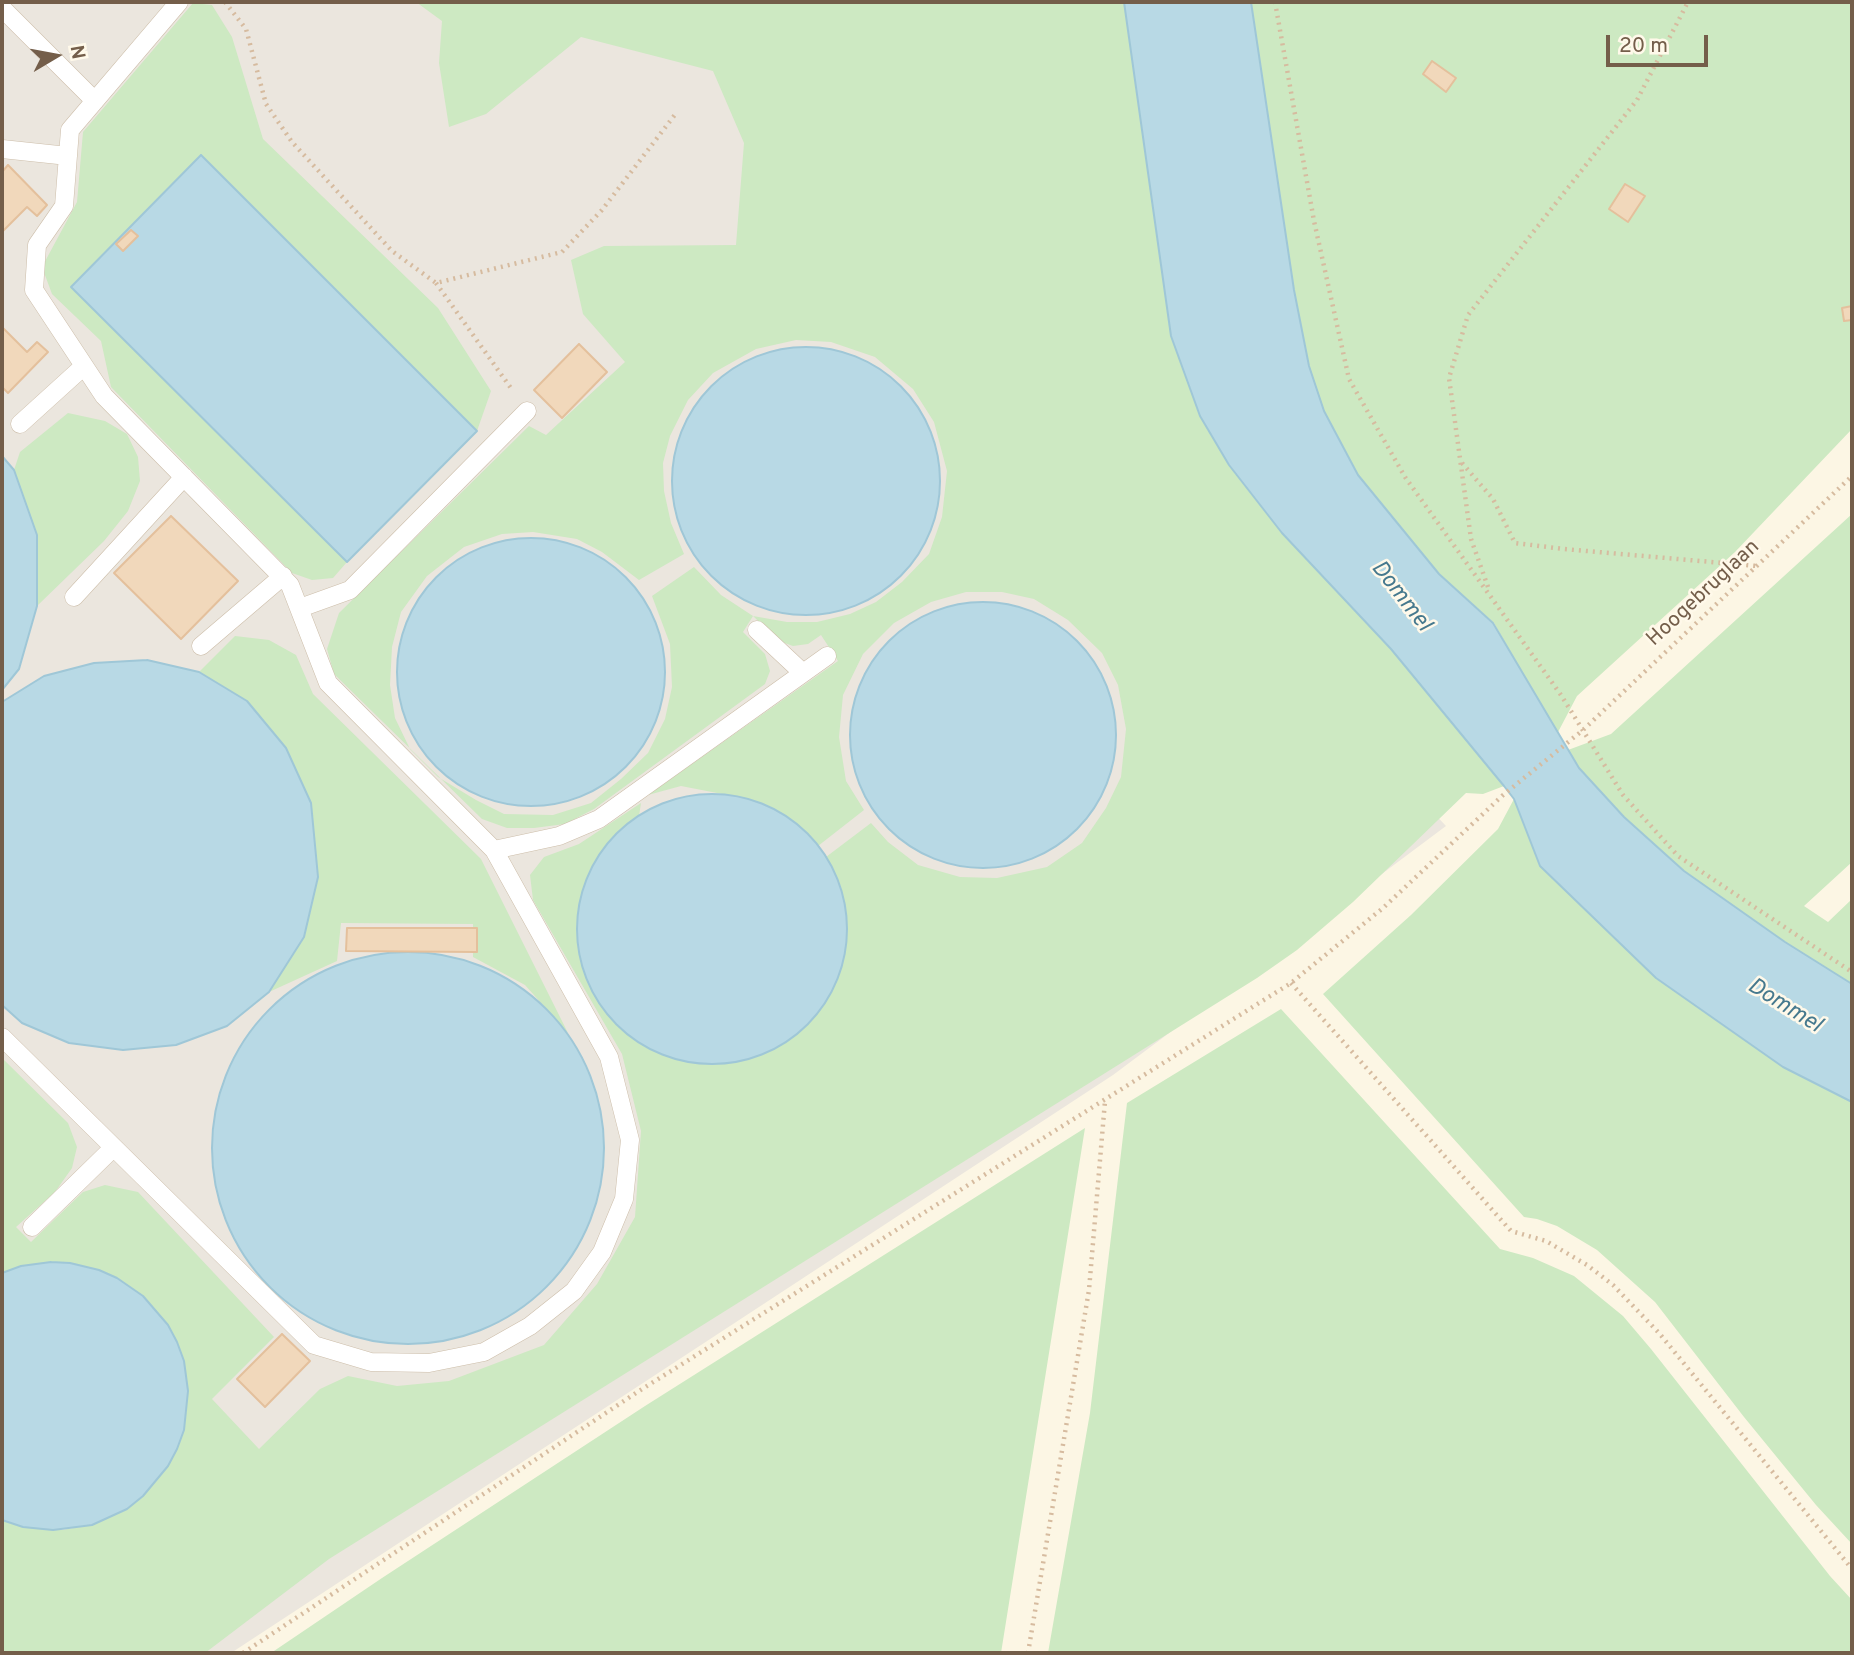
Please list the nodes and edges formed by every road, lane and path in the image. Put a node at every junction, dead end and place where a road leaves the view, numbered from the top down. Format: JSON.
{"nodes":[{"id":1,"x":179,"y":2,"type":"edge"},
{"id":2,"x":225,"y":2,"type":"edge"},
{"id":3,"x":1275,"y":2,"type":"edge"},
{"id":4,"x":1688,"y":2,"type":"edge"},
{"id":5,"x":2,"y":8,"type":"edge"},
{"id":6,"x":95,"y":100,"type":"junction"},
{"id":7,"x":677,"y":112,"type":"dead end"},
{"id":8,"x":2,"y":149,"type":"edge"},
{"id":9,"x":68,"y":156,"type":"junction"},
{"id":10,"x":436,"y":283,"type":"junction"},
{"id":11,"x":84,"y":366,"type":"junction"},
{"id":12,"x":527,"y":411,"type":"joint"},
{"id":13,"x":20,"y":424,"type":"dead end"},
{"id":14,"x":1461,"y":462,"type":"junction"},
{"id":15,"x":1852,"y":476,"type":"edge"},
{"id":16,"x":184,"y":477,"type":"junction"},
{"id":17,"x":1757,"y":565,"type":"junction"},
{"id":18,"x":283,"y":576,"type":"junction"},
{"id":19,"x":1491,"y":595,"type":"junction"},
{"id":20,"x":74,"y":597,"type":"dead end"},
{"id":21,"x":300,"y":608,"type":"junction"},
{"id":22,"x":757,"y":630,"type":"dead end"},
{"id":23,"x":201,"y":646,"type":"dead end"},
{"id":24,"x":827,"y":656,"type":"dead end"},
{"id":25,"x":803,"y":673,"type":"junction"},
{"id":26,"x":1583,"y":730,"type":"junction"},
{"id":27,"x":494,"y":850,"type":"junction"},
{"id":28,"x":1852,"y":972,"type":"edge"},
{"id":29,"x":1291,"y":984,"type":"junction"},
{"id":30,"x":2,"y":1037,"type":"edge"},
{"id":31,"x":1105,"y":1101,"type":"junction"},
{"id":32,"x":113,"y":1148,"type":"junction"},
{"id":33,"x":32,"y":1227,"type":"dead end"},
{"id":34,"x":1852,"y":1569,"type":"edge"},
{"id":35,"x":243,"y":1653,"type":"edge"},
{"id":36,"x":1028,"y":1653,"type":"edge"}],
"edges":[{"from":1,"to":6,"type":"lane"},
{"from":2,"to":10,"type":"path"},
{"from":3,"to":19,"type":"path"},
{"from":4,"to":14,"type":"path"},
{"from":5,"to":6,"type":"lane"},
{"from":6,"to":9,"type":"lane"},
{"from":7,"to":10,"type":"path"},
{"from":8,"to":9,"type":"lane"},
{"from":9,"to":11,"type":"lane"},
{"from":10,"to":12,"type":"path"},
{"from":11,"to":13,"type":"lane"},
{"from":11,"to":16,"type":"lane"},
{"from":12,"to":21,"type":"lane"},
{"from":14,"to":17,"type":"path"},
{"from":14,"to":19,"type":"path"},
{"from":15,"to":17,"type":"path","name":"Hoogebruglaan"},
{"from":16,"to":18,"type":"lane"},
{"from":16,"to":20,"type":"lane"},
{"from":17,"to":26,"type":"path","name":"Hoogebruglaan"},
{"from":18,"to":21,"type":"lane"},
{"from":18,"to":23,"type":"lane"},
{"from":19,"to":26,"type":"path"},
{"from":21,"to":27,"type":"lane"},
{"from":22,"to":25,"type":"lane"},
{"from":24,"to":25,"type":"lane"},
{"from":25,"to":27,"type":"lane"},
{"from":26,"to":28,"type":"path"},
{"from":26,"to":29,"type":"path","name":"Hoogebruglaan"},
{"from":27,"to":32,"type":"lane"},
{"from":29,"to":31,"type":"path","name":"Hoogebruglaan"},
{"from":29,"to":34,"type":"path"},
{"from":30,"to":32,"type":"lane"},
{"from":31,"to":35,"type":"path","name":"Hoogebruglaan"},
{"from":31,"to":36,"type":"path"},
{"from":32,"to":33,"type":"lane"}]}
